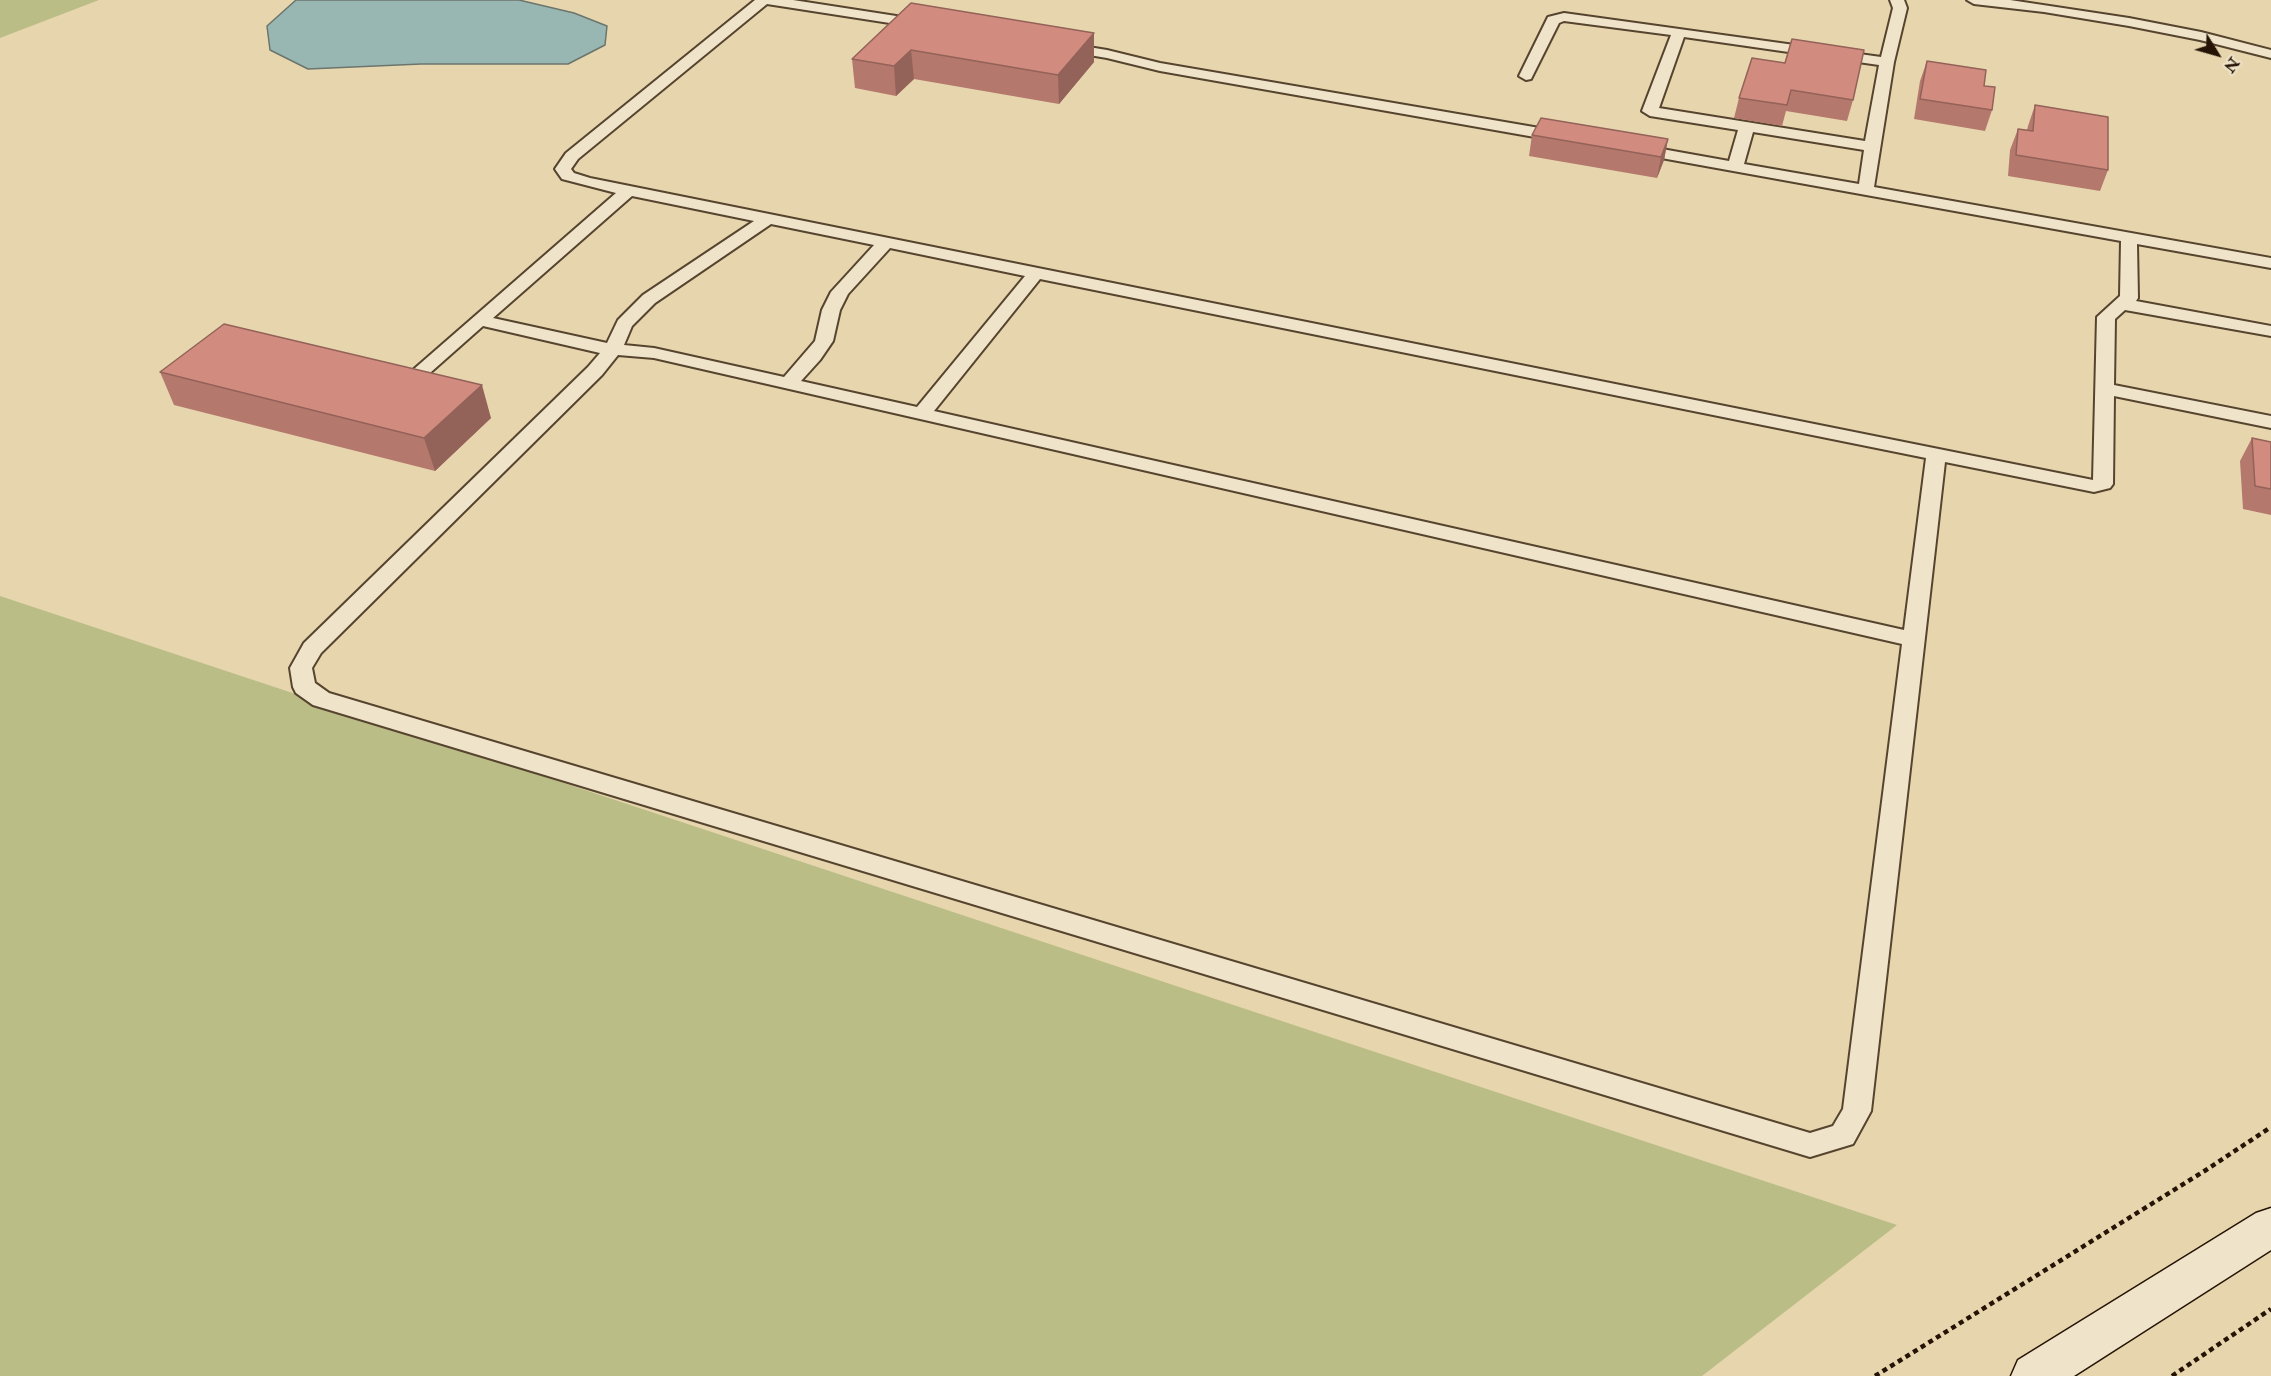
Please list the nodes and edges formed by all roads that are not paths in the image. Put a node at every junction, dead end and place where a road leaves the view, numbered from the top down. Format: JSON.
{"nodes":[{"id":1,"x":765,"y":0,"type":"edge"},
{"id":2,"x":1896,"y":0,"type":"edge"},
{"id":3,"x":1974,"y":0,"type":"edge"},
{"id":4,"x":943,"y":28,"type":"edge"},
{"id":5,"x":1679,"y":32,"type":"junction"},
{"id":6,"x":1048,"y":44,"type":"edge"},
{"id":7,"x":2271,"y":54,"type":"edge"},
{"id":8,"x":1887,"y":62,"type":"junction"},
{"id":9,"x":1526,"y":76,"type":"dead end"},
{"id":10,"x":1747,"y":127,"type":"junction"},
{"id":11,"x":1582,"y":140,"type":"edge"},
{"id":12,"x":1617,"y":146,"type":"edge"},
{"id":13,"x":1872,"y":147,"type":"junction"},
{"id":14,"x":1735,"y":166,"type":"junction"},
{"id":15,"x":628,"y":190,"type":"junction"},
{"id":16,"x":1866,"y":190,"type":"junction"},
{"id":17,"x":768,"y":219,"type":"junction"},
{"id":18,"x":2129,"y":237,"type":"junction"},
{"id":19,"x":886,"y":242,"type":"junction"},
{"id":20,"x":2271,"y":263,"type":"edge"},
{"id":21,"x":1036,"y":273,"type":"junction"},
{"id":22,"x":2122,"y":304,"type":"junction"},
{"id":23,"x":480,"y":320,"type":"junction"},
{"id":24,"x":2271,"y":331,"type":"edge"},
{"id":25,"x":613,"y":350,"type":"junction"},
{"id":26,"x":392,"y":370,"type":"edge"},
{"id":27,"x":415,"y":376,"type":"junction"},
{"id":28,"x":436,"y":381,"type":"edge"},
{"id":29,"x":788,"y":384,"type":"junction"},
{"id":30,"x":2105,"y":389,"type":"junction"},
{"id":31,"x":921,"y":414,"type":"junction"},
{"id":32,"x":2271,"y":422,"type":"edge"},
{"id":33,"x":1936,"y":454,"type":"junction"},
{"id":34,"x":1913,"y":639,"type":"junction"},
{"id":35,"x":2271,"y":1227,"type":"edge"},
{"id":36,"x":2034,"y":1376,"type":"edge"}],
"edges":[{"from":1,"to":4,"type":"lane"},
{"from":1,"to":15,"type":"lane"},
{"from":2,"to":8,"type":"lane"},
{"from":3,"to":7,"type":"lane"},
{"from":5,"to":8,"type":"lane"},
{"from":5,"to":9,"type":"lane"},
{"from":5,"to":10,"type":"lane"},
{"from":6,"to":11,"type":"lane"},
{"from":8,"to":13,"type":"lane"},
{"from":10,"to":13,"type":"lane"},
{"from":10,"to":14,"type":"lane"},
{"from":12,"to":14,"type":"lane"},
{"from":13,"to":16,"type":"lane"},
{"from":14,"to":16,"type":"lane"},
{"from":15,"to":17,"type":"lane"},
{"from":15,"to":23,"type":"lane"},
{"from":16,"to":18,"type":"lane"},
{"from":17,"to":19,"type":"lane"},
{"from":17,"to":25,"type":"lane"},
{"from":18,"to":20,"type":"lane"},
{"from":18,"to":22,"type":"lane"},
{"from":19,"to":21,"type":"lane"},
{"from":19,"to":29,"type":"lane"},
{"from":21,"to":31,"type":"lane"},
{"from":21,"to":33,"type":"lane"},
{"from":22,"to":24,"type":"lane"},
{"from":22,"to":30,"type":"lane"},
{"from":23,"to":25,"type":"lane"},
{"from":23,"to":27,"type":"lane"},
{"from":25,"to":29,"type":"lane"},
{"from":25,"to":34,"type":"lane"},
{"from":26,"to":27,"type":"lane"},
{"from":27,"to":28,"type":"lane"},
{"from":29,"to":31,"type":"lane"},
{"from":30,"to":32,"type":"lane"},
{"from":30,"to":33,"type":"lane"},
{"from":31,"to":34,"type":"lane"},
{"from":33,"to":34,"type":"lane"},
{"from":35,"to":36,"type":"street"}]}
